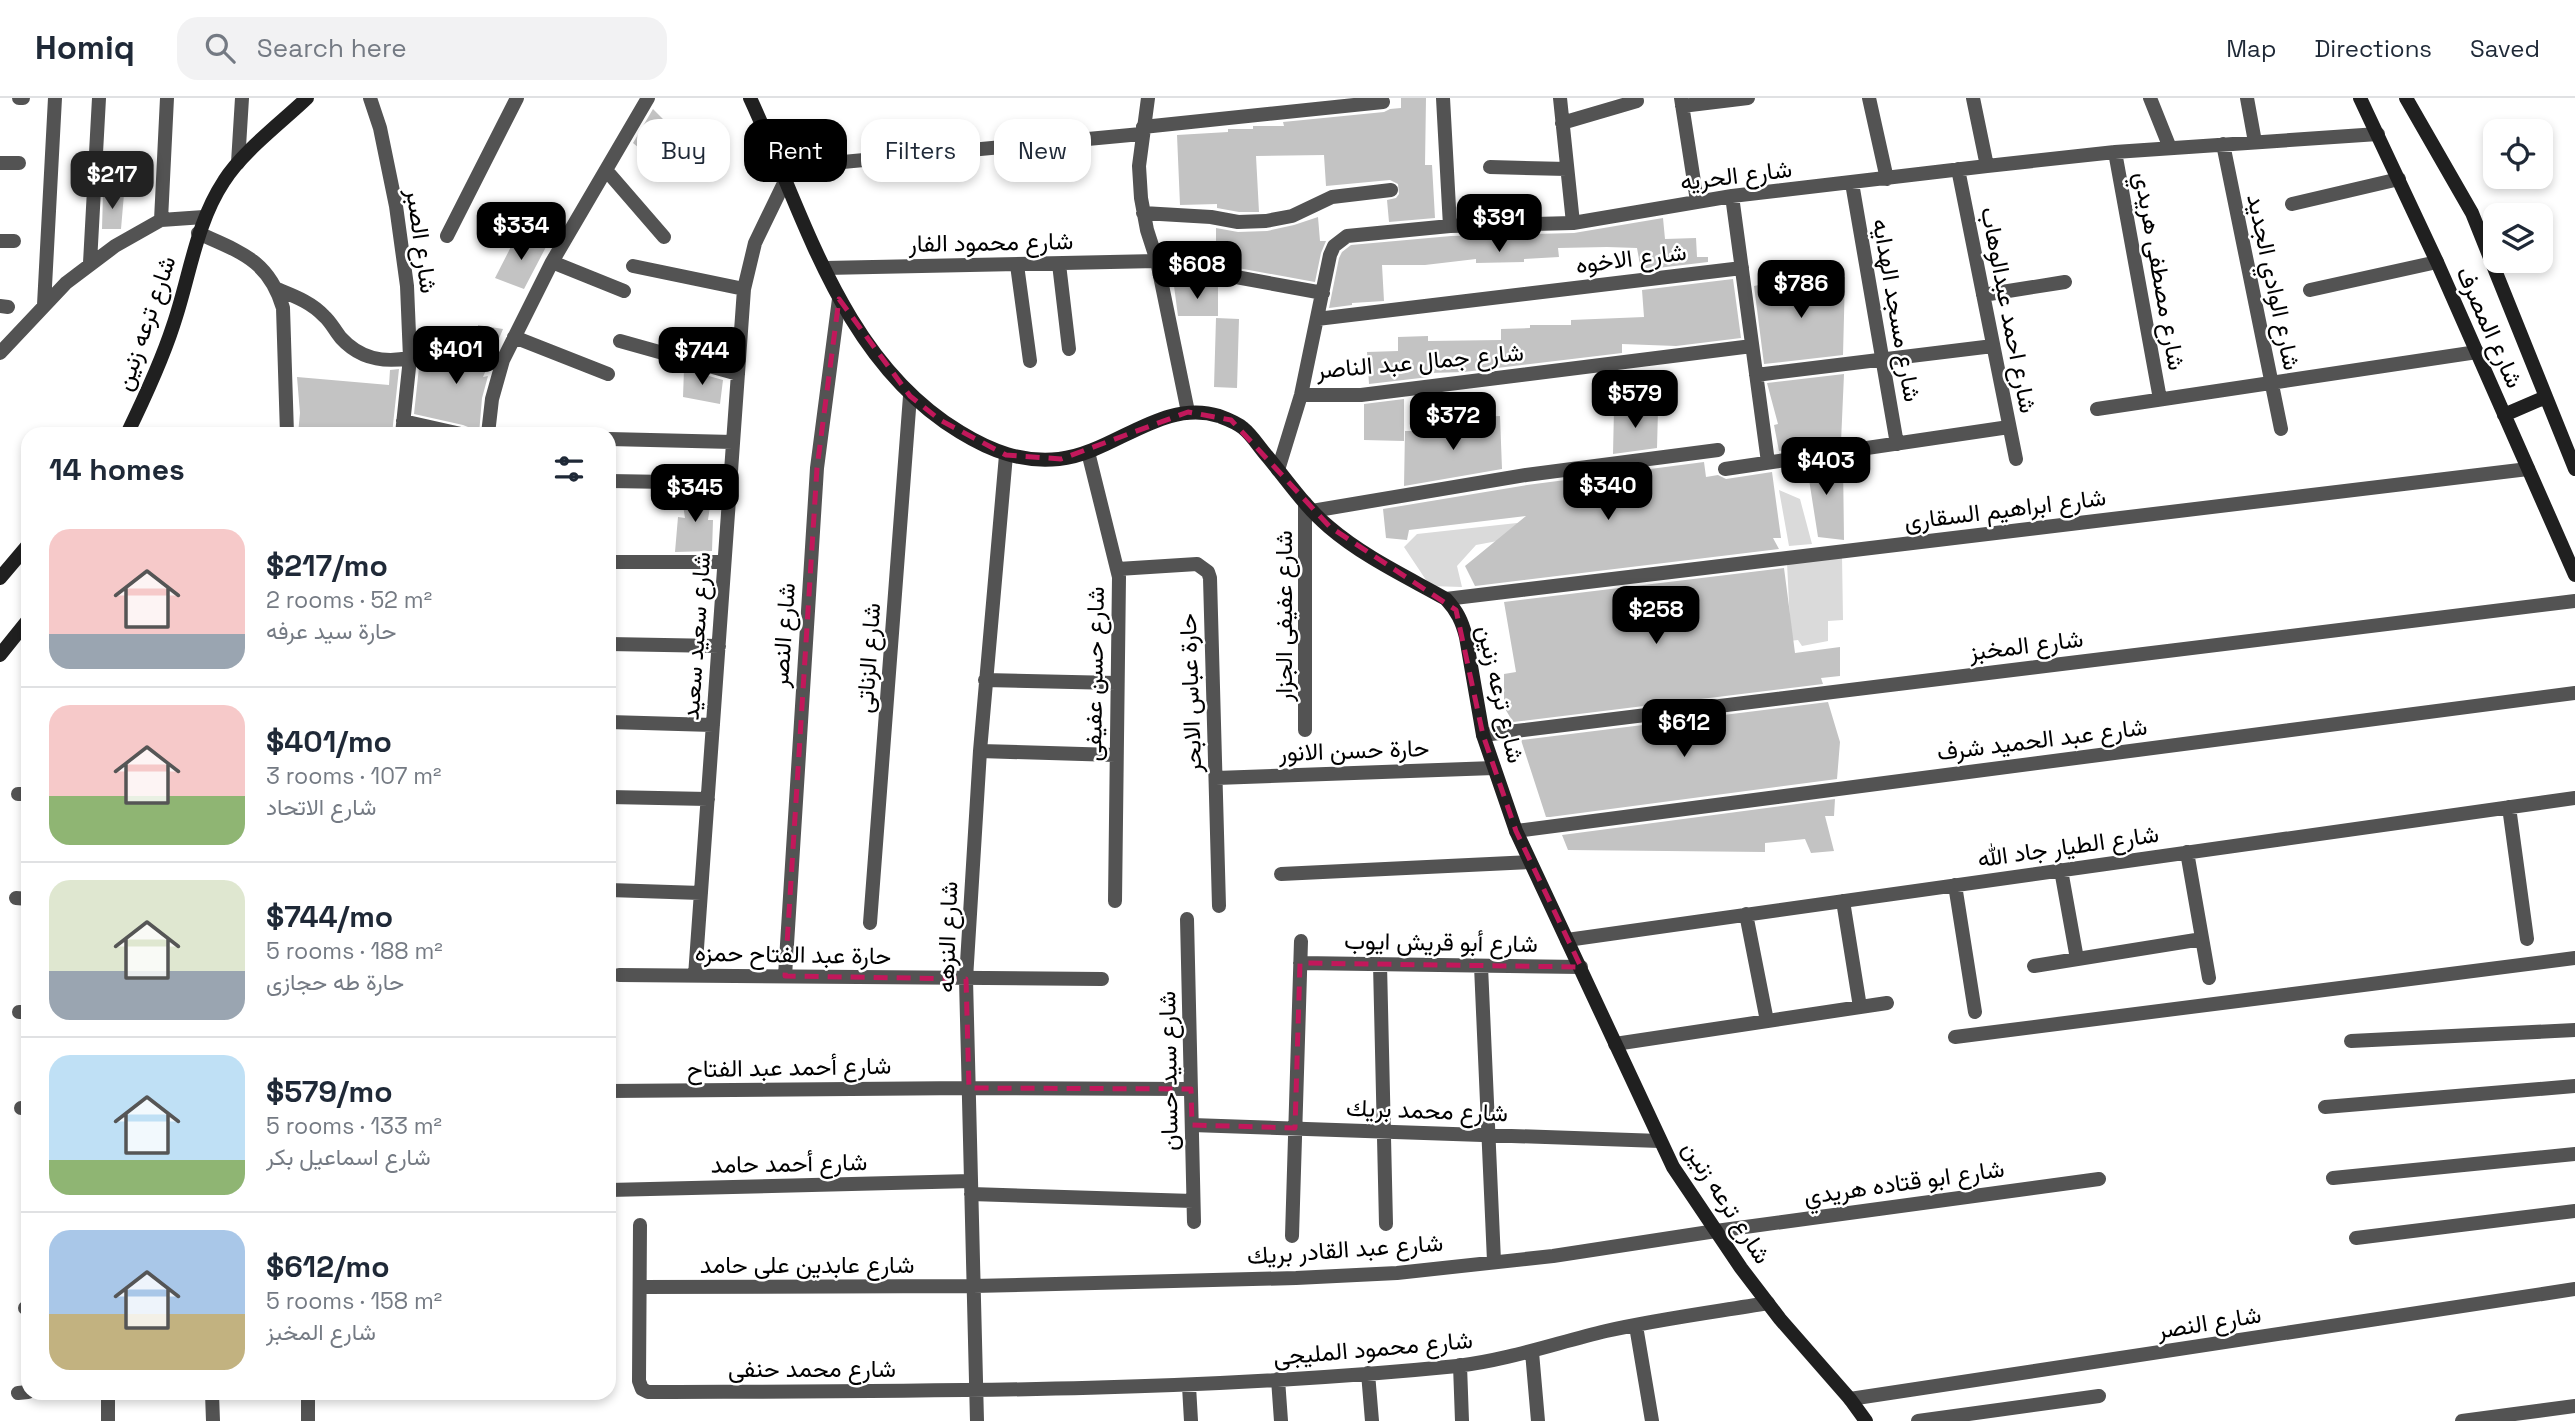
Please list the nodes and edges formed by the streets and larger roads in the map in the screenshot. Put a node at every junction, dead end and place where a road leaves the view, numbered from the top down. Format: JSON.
{"nodes":[{"id":1,"x":55,"y":98,"type":"edge"},
{"id":2,"x":99,"y":98,"type":"edge"},
{"id":3,"x":167,"y":98,"type":"edge"},
{"id":4,"x":242,"y":98,"type":"edge"},
{"id":5,"x":307,"y":98,"type":"edge"},
{"id":6,"x":370,"y":98,"type":"edge"},
{"id":7,"x":517,"y":98,"type":"edge"},
{"id":8,"x":648,"y":98,"type":"edge"},
{"id":9,"x":750,"y":98,"type":"edge"},
{"id":10,"x":1148,"y":98,"type":"edge"},
{"id":11,"x":1443,"y":98,"type":"edge"},
{"id":12,"x":1560,"y":98,"type":"edge"},
{"id":13,"x":1748,"y":98,"type":"edge"},
{"id":14,"x":1869,"y":98,"type":"edge"},
{"id":15,"x":1973,"y":98,"type":"edge"},
{"id":16,"x":2150,"y":98,"type":"edge"},
{"id":17,"x":2247,"y":98,"type":"edge"},
{"id":18,"x":2360,"y":98,"type":"edge"},
{"id":19,"x":2406,"y":98,"type":"edge"},
{"id":20,"x":1637,"y":101,"type":"dead end"},
{"id":21,"x":1383,"y":102,"type":"dead end"},
{"id":22,"x":1682,"y":102,"type":"edge"},
{"id":23,"x":759,"y":119,"type":"edge"},
{"id":24,"x":1562,"y":123,"type":"junction"},
{"id":25,"x":1142,"y":130,"type":"junction"},
{"id":26,"x":2378,"y":134,"type":"junction"},
{"id":27,"x":2255,"y":142,"type":"junction"},
{"id":28,"x":2223,"y":144,"type":"junction"},
{"id":29,"x":2171,"y":148,"type":"junction"},
{"id":30,"x":2115,"y":152,"type":"junction"},
{"id":31,"x":0,"y":163,"type":"edge"},
{"id":32,"x":19,"y":163,"type":"dead end"},
{"id":33,"x":238,"y":163,"type":"junction"},
{"id":34,"x":847,"y":166,"type":"edge"},
{"id":35,"x":1987,"y":166,"type":"junction"},
{"id":36,"x":1490,"y":167,"type":"dead end"},
{"id":37,"x":1567,"y":169,"type":"junction"},
{"id":38,"x":1958,"y":169,"type":"junction"},
{"id":39,"x":606,"y":170,"type":"junction"},
{"id":40,"x":1887,"y":179,"type":"junction"},
{"id":41,"x":2399,"y":179,"type":"junction"},
{"id":42,"x":779,"y":182,"type":"edge"},
{"id":43,"x":786,"y":182,"type":"edge"},
{"id":44,"x":1852,"y":183,"type":"junction"},
{"id":45,"x":1391,"y":190,"type":"dead end"},
{"id":46,"x":1732,"y":196,"type":"junction"},
{"id":47,"x":1697,"y":201,"type":"junction"},
{"id":48,"x":2292,"y":204,"type":"dead end"},
{"id":49,"x":1143,"y":213,"type":"junction"},
{"id":50,"x":204,"y":217,"type":"junction"},
{"id":51,"x":161,"y":220,"type":"junction"},
{"id":52,"x":1573,"y":223,"type":"junction"},
{"id":53,"x":1450,"y":226,"type":"junction"},
{"id":54,"x":198,"y":233,"type":"junction"},
{"id":55,"x":447,"y":236,"type":"dead end"},
{"id":56,"x":664,"y":237,"type":"dead end"},
{"id":57,"x":1157,"y":261,"type":"junction"},
{"id":58,"x":552,"y":262,"type":"junction"},
{"id":59,"x":2437,"y":262,"type":"junction"},
{"id":60,"x":90,"y":263,"type":"junction"},
{"id":61,"x":1059,"y":264,"type":"junction"},
{"id":62,"x":1017,"y":265,"type":"junction"},
{"id":63,"x":633,"y":266,"type":"dead end"},
{"id":64,"x":825,"y":268,"type":"junction"},
{"id":65,"x":1742,"y":268,"type":"junction"},
{"id":66,"x":1225,"y":275,"type":"dead end"},
{"id":67,"x":2065,"y":282,"type":"dead end"},
{"id":68,"x":277,"y":289,"type":"junction"},
{"id":69,"x":744,"y":289,"type":"junction"},
{"id":70,"x":2310,"y":290,"type":"dead end"},
{"id":71,"x":624,"y":291,"type":"dead end"},
{"id":72,"x":1322,"y":293,"type":"junction"},
{"id":73,"x":1983,"y":295,"type":"junction"},
{"id":74,"x":839,"y":299,"type":"junction"},
{"id":75,"x":44,"y":305,"type":"junction"},
{"id":76,"x":1317,"y":319,"type":"junction"},
{"id":77,"x":514,"y":337,"type":"junction"},
{"id":78,"x":620,"y":341,"type":"dead end"},
{"id":79,"x":1752,"y":346,"type":"junction"},
{"id":80,"x":1993,"y":346,"type":"junction"},
{"id":81,"x":1069,"y":349,"type":"dead end"},
{"id":82,"x":2477,"y":352,"type":"junction"},
{"id":83,"x":0,"y":353,"type":"edge"},
{"id":84,"x":410,"y":358,"type":"junction"},
{"id":85,"x":1883,"y":360,"type":"junction"},
{"id":86,"x":1030,"y":361,"type":"dead end"},
{"id":87,"x":608,"y":373,"type":"dead end"},
{"id":88,"x":738,"y":374,"type":"junction"},
{"id":89,"x":1756,"y":376,"type":"junction"},
{"id":90,"x":2272,"y":383,"type":"junction"},
{"id":91,"x":1301,"y":395,"type":"junction"},
{"id":92,"x":910,"y":396,"type":"junction"},
{"id":93,"x":2546,"y":397,"type":"junction"},
{"id":94,"x":2160,"y":399,"type":"junction"},
{"id":95,"x":2096,"y":409,"type":"dead end"},
{"id":96,"x":1188,"y":412,"type":"junction"},
{"id":97,"x":2504,"y":415,"type":"junction"},
{"id":98,"x":130,"y":427,"type":"edge"},
{"id":99,"x":287,"y":427,"type":"edge"},
{"id":100,"x":402,"y":427,"type":"edge"},
{"id":101,"x":489,"y":427,"type":"edge"},
{"id":102,"x":2009,"y":428,"type":"junction"},
{"id":103,"x":2281,"y":429,"type":"dead end"},
{"id":104,"x":616,"y":439,"type":"edge"},
{"id":105,"x":733,"y":442,"type":"junction"},
{"id":106,"x":1897,"y":444,"type":"junction"},
{"id":107,"x":1718,"y":450,"type":"dead end"},
{"id":108,"x":1088,"y":452,"type":"junction"},
{"id":109,"x":1006,"y":455,"type":"junction"},
{"id":110,"x":2016,"y":459,"type":"dead end"},
{"id":111,"x":1768,"y":463,"type":"junction"},
{"id":112,"x":1725,"y":469,"type":"dead end"},
{"id":113,"x":2528,"y":469,"type":"junction"},
{"id":114,"x":1278,"y":470,"type":"junction"},
{"id":115,"x":2575,"y":470,"type":"edge"},
{"id":116,"x":616,"y":481,"type":"edge"},
{"id":117,"x":730,"y":483,"type":"junction"},
{"id":118,"x":1309,"y":507,"type":"junction"},
{"id":119,"x":21,"y":553,"type":"edge"},
{"id":120,"x":616,"y":562,"type":"edge"},
{"id":121,"x":724,"y":562,"type":"junction"},
{"id":122,"x":1118,"y":569,"type":"junction"},
{"id":123,"x":2575,"y":575,"type":"edge"},
{"id":124,"x":0,"y":578,"type":"edge"},
{"id":125,"x":1446,"y":599,"type":"junction"},
{"id":126,"x":2575,"y":601,"type":"edge"},
{"id":127,"x":21,"y":629,"type":"edge"},
{"id":128,"x":616,"y":644,"type":"edge"},
{"id":129,"x":719,"y":646,"type":"junction"},
{"id":130,"x":0,"y":655,"type":"edge"},
{"id":131,"x":985,"y":680,"type":"junction"},
{"id":132,"x":1116,"y":683,"type":"junction"},
{"id":133,"x":2575,"y":693,"type":"edge"},
{"id":134,"x":616,"y":722,"type":"edge"},
{"id":135,"x":713,"y":725,"type":"junction"},
{"id":136,"x":1305,"y":730,"type":"dead end"},
{"id":137,"x":1483,"y":734,"type":"junction"},
{"id":138,"x":980,"y":751,"type":"junction"},
{"id":139,"x":1115,"y":755,"type":"junction"},
{"id":140,"x":1494,"y":768,"type":"junction"},
{"id":141,"x":1216,"y":778,"type":"junction"},
{"id":142,"x":616,"y":797,"type":"edge"},
{"id":143,"x":2575,"y":798,"type":"edge"},
{"id":144,"x":708,"y":799,"type":"junction"},
{"id":145,"x":2508,"y":807,"type":"junction"},
{"id":146,"x":1516,"y":831,"type":"junction"},
{"id":147,"x":2187,"y":852,"type":"junction"},
{"id":148,"x":1530,"y":862,"type":"junction"},
{"id":149,"x":2061,"y":870,"type":"junction"},
{"id":150,"x":1281,"y":874,"type":"dead end"},
{"id":151,"x":1955,"y":885,"type":"junction"},
{"id":152,"x":616,"y":890,"type":"edge"},
{"id":153,"x":701,"y":893,"type":"junction"},
{"id":154,"x":1115,"y":901,"type":"dead end"},
{"id":155,"x":1843,"y":901,"type":"junction"},
{"id":156,"x":1219,"y":906,"type":"dead end"},
{"id":157,"x":1746,"y":914,"type":"junction"},
{"id":158,"x":1187,"y":919,"type":"dead end"},
{"id":159,"x":870,"y":923,"type":"dead end"},
{"id":160,"x":2202,"y":939,"type":"junction"},
{"id":161,"x":2527,"y":939,"type":"dead end"},
{"id":162,"x":1567,"y":940,"type":"junction"},
{"id":163,"x":1301,"y":942,"type":"dead end"},
{"id":164,"x":2575,"y":958,"type":"edge"},
{"id":165,"x":2077,"y":959,"type":"junction"},
{"id":166,"x":1300,"y":963,"type":"junction"},
{"id":167,"x":1380,"y":964,"type":"junction"},
{"id":168,"x":1481,"y":966,"type":"junction"},
{"id":169,"x":2034,"y":966,"type":"dead end"},
{"id":170,"x":1581,"y":967,"type":"junction"},
{"id":171,"x":619,"y":975,"type":"dead end"},
{"id":172,"x":695,"y":976,"type":"junction"},
{"id":173,"x":785,"y":976,"type":"junction"},
{"id":174,"x":2209,"y":978,"type":"dead end"},
{"id":175,"x":966,"y":979,"type":"junction"},
{"id":176,"x":1102,"y":979,"type":"dead end"},
{"id":177,"x":1887,"y":1003,"type":"dead end"},
{"id":178,"x":1860,"y":1007,"type":"junction"},
{"id":179,"x":1975,"y":1012,"type":"dead end"},
{"id":180,"x":1768,"y":1021,"type":"junction"},
{"id":181,"x":2575,"y":1030,"type":"edge"},
{"id":182,"x":1955,"y":1037,"type":"dead end"},
{"id":183,"x":2351,"y":1041,"type":"dead end"},
{"id":184,"x":1615,"y":1044,"type":"junction"},
{"id":185,"x":2575,"y":1086,"type":"edge"},
{"id":186,"x":969,"y":1088,"type":"junction"},
{"id":187,"x":1191,"y":1089,"type":"junction"},
{"id":188,"x":616,"y":1091,"type":"edge"},
{"id":189,"x":2325,"y":1107,"type":"dead end"},
{"id":190,"x":1192,"y":1125,"type":"junction"},
{"id":191,"x":1295,"y":1128,"type":"junction"},
{"id":192,"x":1384,"y":1131,"type":"junction"},
{"id":193,"x":1488,"y":1135,"type":"junction"},
{"id":194,"x":1660,"y":1141,"type":"junction"},
{"id":195,"x":2575,"y":1154,"type":"edge"},
{"id":196,"x":2333,"y":1178,"type":"dead end"},
{"id":197,"x":2099,"y":1179,"type":"dead end"},
{"id":198,"x":971,"y":1188,"type":"junction"},
{"id":199,"x":616,"y":1190,"type":"edge"},
{"id":200,"x":1193,"y":1201,"type":"junction"},
{"id":201,"x":2575,"y":1211,"type":"edge"},
{"id":202,"x":1194,"y":1222,"type":"dead end"},
{"id":203,"x":1386,"y":1224,"type":"dead end"},
{"id":204,"x":640,"y":1225,"type":"dead end"},
{"id":205,"x":1716,"y":1231,"type":"junction"},
{"id":206,"x":1292,"y":1236,"type":"dead end"},
{"id":207,"x":2356,"y":1238,"type":"dead end"},
{"id":208,"x":1494,"y":1261,"type":"junction"},
{"id":209,"x":973,"y":1286,"type":"junction"},
{"id":210,"x":640,"y":1287,"type":"junction"},
{"id":211,"x":2575,"y":1289,"type":"edge"},
{"id":212,"x":1768,"y":1303,"type":"junction"},
{"id":213,"x":1636,"y":1326,"type":"junction"},
{"id":214,"x":1532,"y":1352,"type":"junction"},
{"id":215,"x":1460,"y":1365,"type":"junction"},
{"id":216,"x":1368,"y":1373,"type":"junction"},
{"id":217,"x":1278,"y":1379,"type":"junction"},
{"id":218,"x":1189,"y":1386,"type":"junction"},
{"id":219,"x":976,"y":1390,"type":"junction"},
{"id":220,"x":2098,"y":1396,"type":"dead end"},
{"id":221,"x":1850,"y":1399,"type":"junction"},
{"id":222,"x":108,"y":1400,"type":"edge"},
{"id":223,"x":212,"y":1400,"type":"edge"},
{"id":224,"x":308,"y":1400,"type":"edge"},
{"id":225,"x":2575,"y":1406,"type":"edge"},
{"id":226,"x":108,"y":1421,"type":"edge"},
{"id":227,"x":213,"y":1421,"type":"edge"},
{"id":228,"x":308,"y":1421,"type":"edge"},
{"id":229,"x":976,"y":1421,"type":"edge"},
{"id":230,"x":1191,"y":1421,"type":"edge"},
{"id":231,"x":1281,"y":1421,"type":"edge"},
{"id":232,"x":1372,"y":1421,"type":"edge"},
{"id":233,"x":1462,"y":1421,"type":"edge"},
{"id":234,"x":1538,"y":1421,"type":"edge"},
{"id":235,"x":1652,"y":1421,"type":"edge"},
{"id":236,"x":1866,"y":1421,"type":"edge"},
{"id":237,"x":1918,"y":1421,"type":"edge"},
{"id":238,"x":2462,"y":1421,"type":"edge"}],
"edges":[{"from":1,"to":75,"type":"street"},
{"from":2,"to":60,"type":"street"},
{"from":3,"to":51,"type":"street"},
{"from":4,"to":33,"type":"street"},
{"from":5,"to":33,"type":"street","name":"شارع ترعه زنين"},
{"from":6,"to":84,"type":"street","name":"شارع الصبر"},
{"from":7,"to":55,"type":"street"},
{"from":8,"to":39,"type":"street"},
{"from":9,"to":23,"type":"street","name":"شارع ترعه زنين"},
{"from":10,"to":25,"type":"street"},
{"from":11,"to":53,"type":"street"},
{"from":12,"to":24,"type":"street"},
{"from":13,"to":22,"type":"street"},
{"from":14,"to":40,"type":"street"},
{"from":15,"to":35,"type":"street"},
{"from":16,"to":29,"type":"street"},
{"from":17,"to":27,"type":"street"},
{"from":18,"to":26,"type":"street","name":"شارع المصرف"},
{"from":19,"to":93,"type":"street","name":"شارع المصرف"},
{"from":20,"to":24,"type":"street"},
{"from":21,"to":25,"type":"street"},
{"from":22,"to":47,"type":"street"},
{"from":24,"to":37,"type":"street"},
{"from":25,"to":34,"type":"street"},
{"from":25,"to":49,"type":"street"},
{"from":26,"to":27,"type":"street","name":"شارع الحريه"},
{"from":26,"to":41,"type":"street","name":"شارع المصرف"},
{"from":27,"to":28,"type":"street","name":"شارع الحريه"},
{"from":28,"to":29,"type":"street","name":"شارع الحريه"},
{"from":28,"to":90,"type":"street","name":"شارع الوادي الجديد"},
{"from":29,"to":30,"type":"street","name":"شارع الحريه"},
{"from":30,"to":35,"type":"street","name":"شارع الحريه"},
{"from":30,"to":94,"type":"street","name":"شارع مصطفى هريدي"},
{"from":31,"to":32,"type":"street"},
{"from":33,"to":50,"type":"street","name":"شارع ترعه زنين"},
{"from":35,"to":38,"type":"street","name":"شارع الحريه"},
{"from":36,"to":37,"type":"street"},
{"from":37,"to":52,"type":"street"},
{"from":38,"to":40,"type":"street","name":"شارع الحريه"},
{"from":38,"to":73,"type":"street","name":"شارع احمد عبدالوهاب"},
{"from":39,"to":56,"type":"street"},
{"from":39,"to":58,"type":"street"},
{"from":40,"to":44,"type":"street","name":"شارع الحريه"},
{"from":41,"to":48,"type":"street"},
{"from":41,"to":59,"type":"street","name":"شارع المصرف"},
{"from":42,"to":69,"type":"street","name":"شارع سعيد سعيد"},
{"from":43,"to":64,"type":"street","name":"شارع ترعه زنين"},
{"from":44,"to":46,"type":"street","name":"شارع الحريه"},
{"from":44,"to":85,"type":"street","name":"شارع مسجد الهدايه"},
{"from":45,"to":49,"type":"street"},
{"from":46,"to":47,"type":"street","name":"شارع الحريه"},
{"from":46,"to":65,"type":"street"},
{"from":47,"to":52,"type":"street","name":"شارع الحريه"},
{"from":49,"to":57,"type":"street"},
{"from":50,"to":51,"type":"street"},
{"from":50,"to":54,"type":"street","name":"شارع ترعه زنين"},
{"from":51,"to":60,"type":"street"},
{"from":52,"to":53,"type":"street","name":"شارع الحريه"},
{"from":53,"to":72,"type":"street","name":"شارع الحريه"},
{"from":54,"to":68,"type":"street"},
{"from":54,"to":98,"type":"street","name":"شارع ترعه زنين"},
{"from":57,"to":61,"type":"street","name":"شارع محمود الفار"},
{"from":57,"to":96,"type":"street"},
{"from":58,"to":71,"type":"street"},
{"from":58,"to":77,"type":"street"},
{"from":59,"to":70,"type":"street"},
{"from":59,"to":82,"type":"street","name":"شارع المصرف"},
{"from":60,"to":75,"type":"street"},
{"from":61,"to":62,"type":"street","name":"شارع محمود الفار"},
{"from":61,"to":81,"type":"street"},
{"from":62,"to":64,"type":"street","name":"شارع محمود الفار"},
{"from":62,"to":86,"type":"street"},
{"from":63,"to":69,"type":"street"},
{"from":64,"to":74,"type":"street","name":"شارع ترعه زنين"},
{"from":65,"to":76,"type":"street","name":"شارع الاخوه"},
{"from":65,"to":79,"type":"street"},
{"from":66,"to":72,"type":"street"},
{"from":67,"to":73,"type":"street"},
{"from":68,"to":84,"type":"street"},
{"from":68,"to":99,"type":"street"},
{"from":69,"to":88,"type":"street","name":"شارع سعيد سعيد"},
{"from":72,"to":76,"type":"street","name":"شارع الحريه"},
{"from":73,"to":80,"type":"street","name":"شارع احمد عبدالوهاب"},
{"from":74,"to":92,"type":"street","name":"شارع ترعه زنين"},
{"from":74,"to":173,"type":"street","name":"شارع النصر"},
{"from":75,"to":83,"type":"street"},
{"from":76,"to":91,"type":"street","name":"شارع الحريه"},
{"from":77,"to":87,"type":"street"},
{"from":77,"to":101,"type":"street"},
{"from":78,"to":88,"type":"street"},
{"from":79,"to":89,"type":"street"},
{"from":79,"to":91,"type":"street","name":"شارع جمال عبد الناصر"},
{"from":80,"to":85,"type":"street"},
{"from":80,"to":102,"type":"street","name":"شارع احمد عبدالوهاب"},
{"from":82,"to":90,"type":"street"},
{"from":82,"to":97,"type":"street","name":"شارع المصرف"},
{"from":84,"to":100,"type":"street","name":"شارع الصبر"},
{"from":85,"to":89,"type":"street"},
{"from":85,"to":106,"type":"street","name":"شارع مسجد الهدايه"},
{"from":88,"to":105,"type":"street","name":"شارع سعيد سعيد"},
{"from":89,"to":111,"type":"street"},
{"from":90,"to":94,"type":"street"},
{"from":90,"to":103,"type":"street","name":"شارع الوادي الجديد"},
{"from":91,"to":114,"type":"street","name":"شارع الحريه"},
{"from":92,"to":109,"type":"street","name":"شارع ترعه زنين"},
{"from":92,"to":159,"type":"street","name":"شارع الزناتى"},
{"from":93,"to":97,"type":"street"},
{"from":93,"to":115,"type":"street","name":"شارع المصرف"},
{"from":94,"to":95,"type":"street"},
{"from":96,"to":108,"type":"street","name":"شارع ترعه زنين"},
{"from":96,"to":114,"type":"street","name":"شارع ترعه زنين"},
{"from":97,"to":113,"type":"street","name":"شارع المصرف"},
{"from":102,"to":106,"type":"street"},
{"from":102,"to":110,"type":"street","name":"شارع احمد عبدالوهاب"},
{"from":104,"to":105,"type":"street"},
{"from":105,"to":117,"type":"street","name":"شارع سعيد سعيد"},
{"from":106,"to":111,"type":"street"},
{"from":107,"to":118,"type":"street"},
{"from":108,"to":109,"type":"street","name":"شارع ترعه زنين"},
{"from":108,"to":122,"type":"street","name":"شارع حسن عفيفى"},
{"from":109,"to":131,"type":"street","name":"شارع النزهه"},
{"from":111,"to":112,"type":"street"},
{"from":113,"to":123,"type":"street","name":"شارع المصرف"},
{"from":113,"to":125,"type":"street","name":"شارع ابراهيم السقارى"},
{"from":114,"to":118,"type":"street","name":"شارع ترعه زنين"},
{"from":116,"to":117,"type":"street"},
{"from":117,"to":121,"type":"street","name":"شارع سعيد سعيد"},
{"from":118,"to":125,"type":"street","name":"شارع ترعه زنين"},
{"from":118,"to":136,"type":"street","name":"شارع عفيفى الجزار"},
{"from":119,"to":124,"type":"street"},
{"from":120,"to":121,"type":"street"},
{"from":121,"to":129,"type":"street","name":"شارع سعيد سعيد"},
{"from":122,"to":132,"type":"street","name":"شارع حسن عفيفى"},
{"from":122,"to":141,"type":"street","name":"حارة عباس الابحر"},
{"from":125,"to":137,"type":"street","name":"شارع ترعه زنين"},
{"from":126,"to":137,"type":"street","name":"شارع المخبز"},
{"from":127,"to":130,"type":"street"},
{"from":128,"to":129,"type":"street"},
{"from":129,"to":135,"type":"street","name":"شارع سعيد سعيد"},
{"from":131,"to":132,"type":"street"},
{"from":131,"to":138,"type":"street","name":"شارع النزهه"},
{"from":132,"to":139,"type":"street","name":"شارع حسن عفيفى"},
{"from":133,"to":146,"type":"street","name":"شارع عبد الحميد شرف"},
{"from":134,"to":135,"type":"street"},
{"from":135,"to":144,"type":"street","name":"شارع سعيد سعيد"},
{"from":137,"to":140,"type":"street","name":"شارع ترعه زنين"},
{"from":138,"to":139,"type":"street"},
{"from":138,"to":175,"type":"street","name":"شارع النزهه"},
{"from":139,"to":154,"type":"street","name":"شارع حسن عفيفى"},
{"from":140,"to":141,"type":"street","name":"حارة حسن الانور"},
{"from":140,"to":146,"type":"street","name":"شارع ترعه زنين"},
{"from":141,"to":156,"type":"street","name":"حارة عباس الابحر"},
{"from":142,"to":144,"type":"street"},
{"from":143,"to":145,"type":"street","name":"شارع الطيار جاد الله"},
{"from":144,"to":153,"type":"street","name":"شارع سعيد سعيد"},
{"from":145,"to":147,"type":"street","name":"شارع الطيار جاد الله"},
{"from":145,"to":161,"type":"street"},
{"from":146,"to":148,"type":"street","name":"شارع ترعه زنين"},
{"from":147,"to":149,"type":"street","name":"شارع الطيار جاد الله"},
{"from":147,"to":160,"type":"street"},
{"from":148,"to":150,"type":"street"},
{"from":148,"to":162,"type":"street","name":"شارع ترعه زنين"},
{"from":149,"to":151,"type":"street","name":"شارع الطيار جاد الله"},
{"from":149,"to":165,"type":"street"},
{"from":151,"to":155,"type":"street","name":"شارع الطيار جاد الله"},
{"from":151,"to":179,"type":"street"},
{"from":152,"to":153,"type":"street"},
{"from":153,"to":172,"type":"street","name":"شارع سعيد سعيد"},
{"from":155,"to":157,"type":"street","name":"شارع الطيار جاد الله"},
{"from":155,"to":178,"type":"street"},
{"from":157,"to":162,"type":"street","name":"شارع الطيار جاد الله"},
{"from":157,"to":180,"type":"street"},
{"from":158,"to":187,"type":"street","name":"شارع سيد حسان"},
{"from":160,"to":165,"type":"street"},
{"from":160,"to":174,"type":"street"},
{"from":162,"to":170,"type":"street","name":"شارع ترعه زنين"},
{"from":163,"to":166,"type":"street"},
{"from":164,"to":182,"type":"street"},
{"from":165,"to":169,"type":"street"},
{"from":166,"to":167,"type":"street","name":"شارع أبو قريش ايوب"},
{"from":166,"to":191,"type":"street"},
{"from":167,"to":168,"type":"street","name":"شارع أبو قريش ايوب"},
{"from":167,"to":192,"type":"street"},
{"from":168,"to":170,"type":"street","name":"شارع أبو قريش ايوب"},
{"from":168,"to":193,"type":"street"},
{"from":170,"to":184,"type":"street","name":"شارع ترعه زنين"},
{"from":171,"to":172,"type":"street","name":"حارة عبد الفتاح حمزه"},
{"from":172,"to":173,"type":"street","name":"حارة عبد الفتاح حمزه"},
{"from":173,"to":175,"type":"street","name":"حارة عبد الفتاح حمزه"},
{"from":175,"to":176,"type":"street","name":"حارة عبد الفتاح حمزه"},
{"from":175,"to":186,"type":"street","name":"شارع النزهه"},
{"from":177,"to":178,"type":"street"},
{"from":178,"to":180,"type":"street"},
{"from":180,"to":184,"type":"street"},
{"from":181,"to":183,"type":"street"},
{"from":184,"to":194,"type":"street","name":"شارع ترعه زنين"},
{"from":185,"to":189,"type":"street"},
{"from":186,"to":187,"type":"street","name":"شارع أحمد عبد الفتاح"},
{"from":186,"to":188,"type":"street","name":"شارع أحمد عبد الفتاح"},
{"from":186,"to":198,"type":"street","name":"شارع النزهه"},
{"from":187,"to":190,"type":"street","name":"شارع سيد حسان"},
{"from":190,"to":191,"type":"street","name":"شارع محمد بريك"},
{"from":190,"to":200,"type":"street","name":"شارع سيد حسان"},
{"from":191,"to":192,"type":"street","name":"شارع محمد بريك"},
{"from":191,"to":206,"type":"street"},
{"from":192,"to":193,"type":"street","name":"شارع محمد بريك"},
{"from":192,"to":203,"type":"street"},
{"from":193,"to":194,"type":"street","name":"شارع محمد بريك"},
{"from":193,"to":208,"type":"street"},
{"from":194,"to":205,"type":"street","name":"شارع ترعه زنين"},
{"from":195,"to":196,"type":"street"},
{"from":197,"to":205,"type":"street","name":"شارع ابو قتاده هريدي"},
{"from":198,"to":199,"type":"street","name":"شارع أحمد حامد"},
{"from":198,"to":200,"type":"street","name":"شارع أحمد حامد"},
{"from":198,"to":209,"type":"street","name":"شارع النزهه"},
{"from":200,"to":202,"type":"street","name":"شارع سيد حسان"},
{"from":201,"to":207,"type":"street"},
{"from":204,"to":210,"type":"street"},
{"from":205,"to":208,"type":"street","name":"شارع عبد القادر بريك"},
{"from":205,"to":212,"type":"street","name":"شارع ترعه زنين"},
{"from":208,"to":209,"type":"street","name":"شارع عبد القادر بريك"},
{"from":209,"to":210,"type":"street","name":"شارع عابدين على حامد"},
{"from":209,"to":219,"type":"street","name":"شارع النزهه"},
{"from":210,"to":219,"type":"street","name":"شارع محمد حنفى"},
{"from":211,"to":221,"type":"street","name":"شارع النصر"},
{"from":212,"to":213,"type":"street","name":"شارع محمود المليجى"},
{"from":212,"to":221,"type":"street","name":"شارع ترعه زنين"},
{"from":213,"to":214,"type":"street","name":"شارع محمود المليجى"},
{"from":213,"to":235,"type":"street"},
{"from":214,"to":215,"type":"street","name":"شارع محمود المليجى"},
{"from":214,"to":234,"type":"street"},
{"from":215,"to":216,"type":"street","name":"شارع محمود المليجى"},
{"from":215,"to":233,"type":"street"},
{"from":216,"to":217,"type":"street","name":"شارع محمود المليجى"},
{"from":216,"to":232,"type":"street"},
{"from":217,"to":218,"type":"street","name":"شارع محمود المليجى"},
{"from":217,"to":231,"type":"street"},
{"from":218,"to":219,"type":"street","name":"شارع محمود المليجى"},
{"from":218,"to":230,"type":"street"},
{"from":219,"to":229,"type":"street","name":"شارع النزهه"},
{"from":220,"to":237,"type":"street"},
{"from":221,"to":236,"type":"street","name":"شارع ترعه زنين"},
{"from":222,"to":226,"type":"street"},
{"from":223,"to":227,"type":"street"},
{"from":224,"to":228,"type":"street"},
{"from":225,"to":238,"type":"street"}]}
